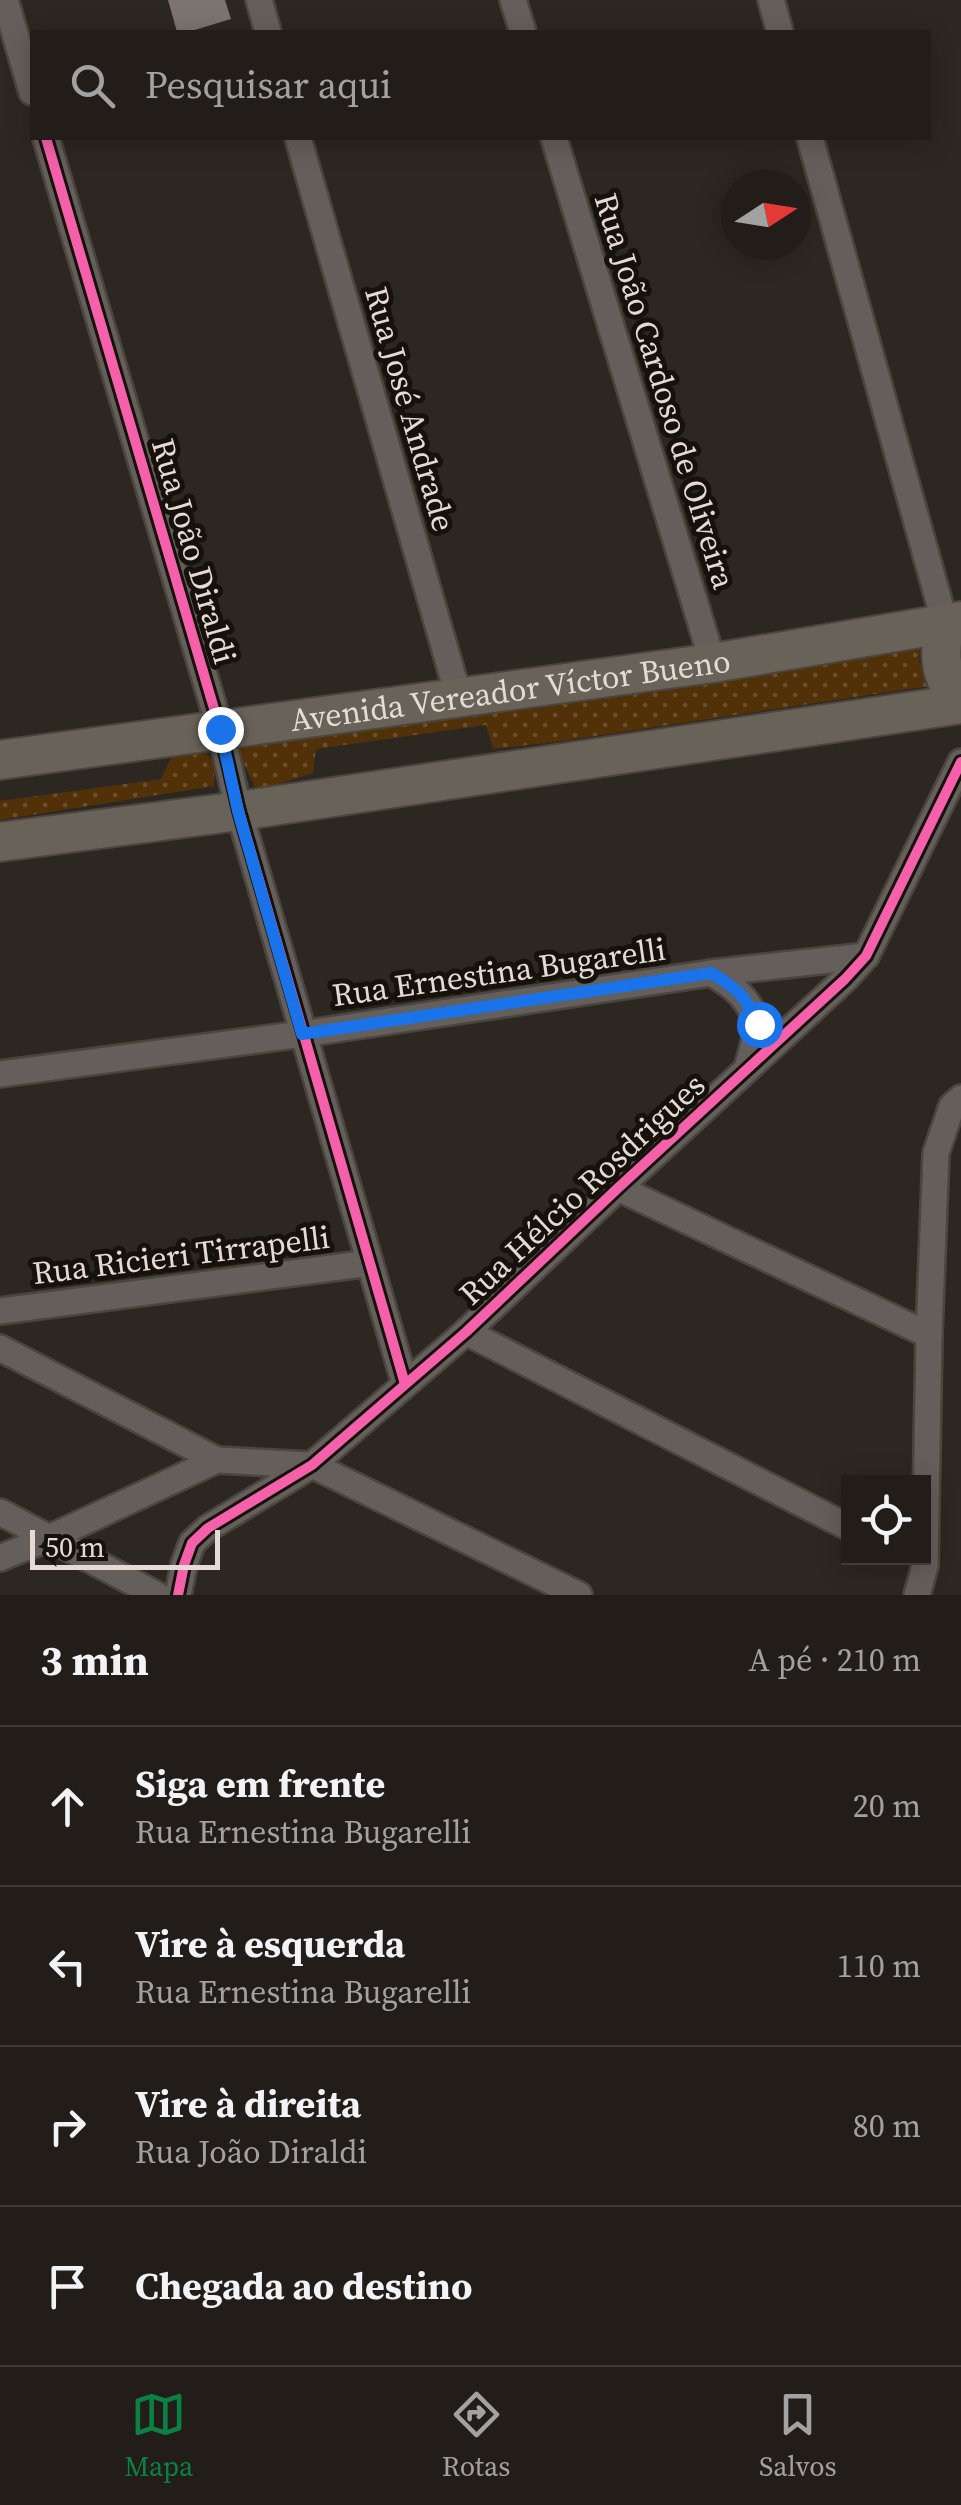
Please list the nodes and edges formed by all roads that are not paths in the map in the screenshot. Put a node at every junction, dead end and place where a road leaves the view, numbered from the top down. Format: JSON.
{"nodes":[{"id":1,"x":5,"y":0,"type":"edge"},
{"id":2,"x":259,"y":0,"type":"edge"},
{"id":3,"x":513,"y":0,"type":"edge"},
{"id":4,"x":771,"y":0,"type":"edge"},
{"id":5,"x":267,"y":30,"type":"edge"},
{"id":6,"x":522,"y":30,"type":"edge"},
{"id":7,"x":779,"y":30,"type":"edge"},
{"id":8,"x":30,"y":85,"type":"edge"},
{"id":9,"x":47,"y":140,"type":"edge"},
{"id":10,"x":299,"y":140,"type":"edge"},
{"id":11,"x":555,"y":140,"type":"edge"},
{"id":12,"x":811,"y":140,"type":"edge"},
{"id":13,"x":953,"y":622,"type":"edge"},
{"id":14,"x":713,"y":662,"type":"junction"},
{"id":15,"x":459,"y":698,"type":"junction"},
{"id":16,"x":961,"y":702,"type":"edge"},
{"id":17,"x":220,"y":729,"type":"junction"},
{"id":18,"x":0,"y":760,"type":"edge"},
{"id":19,"x":961,"y":762,"type":"edge"},
{"id":20,"x":238,"y":811,"type":"junction"},
{"id":21,"x":0,"y":842,"type":"edge"},
{"id":22,"x":866,"y":956,"type":"junction"},
{"id":23,"x":711,"y":973,"type":"junction"},
{"id":24,"x":302,"y":1034,"type":"junction"},
{"id":25,"x":746,"y":1069,"type":"junction"},
{"id":26,"x":0,"y":1074,"type":"edge"},
{"id":27,"x":961,"y":1098,"type":"edge"},
{"id":28,"x":618,"y":1188,"type":"junction"},
{"id":29,"x":370,"y":1263,"type":"junction"},
{"id":30,"x":0,"y":1312,"type":"edge"},
{"id":31,"x":466,"y":1332,"type":"junction"},
{"id":32,"x":929,"y":1335,"type":"junction"},
{"id":33,"x":0,"y":1348,"type":"edge"},
{"id":34,"x":405,"y":1384,"type":"junction"},
{"id":35,"x":216,"y":1460,"type":"junction"},
{"id":36,"x":312,"y":1465,"type":"junction"},
{"id":37,"x":922,"y":1475,"type":"edge"},
{"id":38,"x":0,"y":1512,"type":"edge"},
{"id":39,"x":841,"y":1522,"type":"edge"},
{"id":40,"x":48,"y":1538,"type":"junction"},
{"id":41,"x":0,"y":1558,"type":"edge"},
{"id":42,"x":917,"y":1565,"type":"edge"},
{"id":43,"x":157,"y":1595,"type":"edge"},
{"id":44,"x":178,"y":1595,"type":"edge"},
{"id":45,"x":579,"y":1595,"type":"edge"},
{"id":46,"x":917,"y":1595,"type":"edge"}],
"edges":[{"from":1,"to":8,"type":"street"},
{"from":2,"to":5,"type":"street"},
{"from":3,"to":6,"type":"street"},
{"from":4,"to":7,"type":"street"},
{"from":9,"to":17,"type":"street","name":"Rua João Diraldi"},
{"from":10,"to":15,"type":"street","name":"Rua José Andrade"},
{"from":11,"to":14,"type":"street","name":"Rua João Cardoso de Oliveira"},
{"from":12,"to":13,"type":"street"},
{"from":13,"to":14,"type":"main road","name":"Avenida Vereador Víctor Bueno"},
{"from":13,"to":16,"type":"main road"},
{"from":14,"to":15,"type":"main road","name":"Avenida Vereador Víctor Bueno"},
{"from":15,"to":17,"type":"main road","name":"Avenida Vereador Víctor Bueno"},
{"from":16,"to":20,"type":"main road"},
{"from":17,"to":18,"type":"main road","name":"Avenida Vereador Víctor Bueno"},
{"from":17,"to":20,"type":"street","name":"Rua João Diraldi"},
{"from":19,"to":22,"type":"street","name":"Rua Hélcio Rosdrigues"},
{"from":20,"to":21,"type":"main road"},
{"from":20,"to":24,"type":"street","name":"Rua João Diraldi"},
{"from":22,"to":23,"type":"street","name":"Rua Ernestina Bugarelli"},
{"from":22,"to":25,"type":"street","name":"Rua Hélcio Rosdrigues"},
{"from":23,"to":24,"type":"street","name":"Rua Ernestina Bugarelli"},
{"from":23,"to":25,"type":"street","name":"Rua Ernestina Bugarelli"},
{"from":24,"to":26,"type":"street","name":"Rua Ernestina Bugarelli"},
{"from":24,"to":29,"type":"street","name":"Rua João Diraldi"},
{"from":25,"to":28,"type":"street","name":"Rua Hélcio Rosdrigues"},
{"from":27,"to":32,"type":"street"},
{"from":28,"to":31,"type":"street","name":"Rua Hélcio Rosdrigues"},
{"from":28,"to":32,"type":"street"},
{"from":29,"to":30,"type":"street","name":"Rua Ricieri Tirrapelli"},
{"from":29,"to":34,"type":"street","name":"Rua João Diraldi"},
{"from":31,"to":34,"type":"street","name":"Rua Hélcio Rosdrigues"},
{"from":31,"to":39,"type":"street"},
{"from":32,"to":37,"type":"street"},
{"from":33,"to":35,"type":"street"},
{"from":34,"to":36,"type":"street","name":"Rua Hélcio Rosdrigues"},
{"from":35,"to":36,"type":"street"},
{"from":35,"to":40,"type":"street"},
{"from":36,"to":44,"type":"street","name":"Rua Hélcio Rosdrigues"},
{"from":36,"to":45,"type":"street"},
{"from":38,"to":40,"type":"street"},
{"from":40,"to":41,"type":"street"},
{"from":40,"to":43,"type":"street"},
{"from":42,"to":46,"type":"street"}]}
